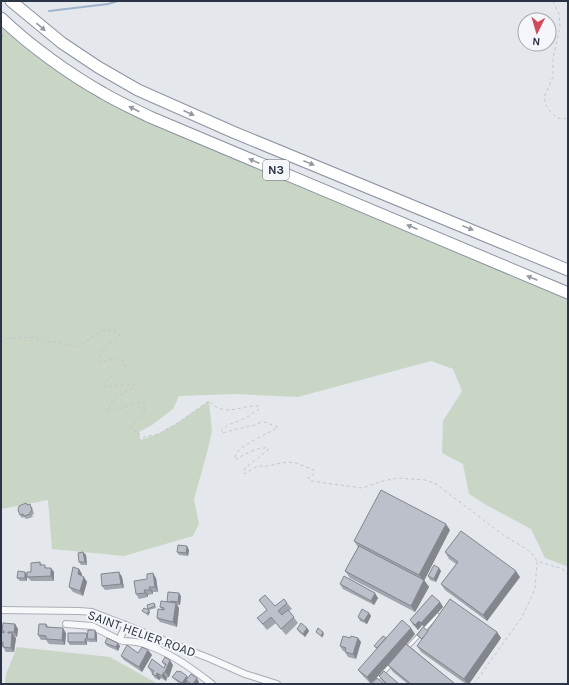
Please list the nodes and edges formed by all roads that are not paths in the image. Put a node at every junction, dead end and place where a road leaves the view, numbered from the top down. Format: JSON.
{"nodes":[{"id":1,"x":11,"y":1,"type":"edge"},
{"id":2,"x":1,"y":18,"type":"edge"},
{"id":3,"x":568,"y":270,"type":"edge"},
{"id":4,"x":568,"y":293,"type":"edge"},
{"id":5,"x":1,"y":610,"type":"edge"},
{"id":6,"x":438,"y":614,"type":"edge"},
{"id":7,"x":66,"y":624,"type":"dead end"},
{"id":8,"x":126,"y":625,"type":"junction"},
{"id":9,"x":119,"y":640,"type":"junction"},
{"id":10,"x":406,"y":649,"type":"edge"},
{"id":11,"x":396,"y":659,"type":"edge"},
{"id":12,"x":212,"y":684,"type":"edge"},
{"id":13,"x":276,"y":684,"type":"edge"},
{"id":14,"x":372,"y":684,"type":"edge"}],
"edges":[{"from":1,"to":3,"type":"highway","number":"N3","one_way":true},
{"from":4,"to":2,"type":"highway","number":"N3","one_way":true},
{"from":5,"to":8,"type":"street","name":"SAINT HELIER ROAD"},
{"from":6,"to":10,"type":"lane"},
{"from":7,"to":9,"type":"street"},
{"from":8,"to":9,"type":"street"},
{"from":8,"to":13,"type":"street","name":"SAINT HELIER ROAD"},
{"from":9,"to":12,"type":"street"},
{"from":11,"to":14,"type":"lane"}]}
